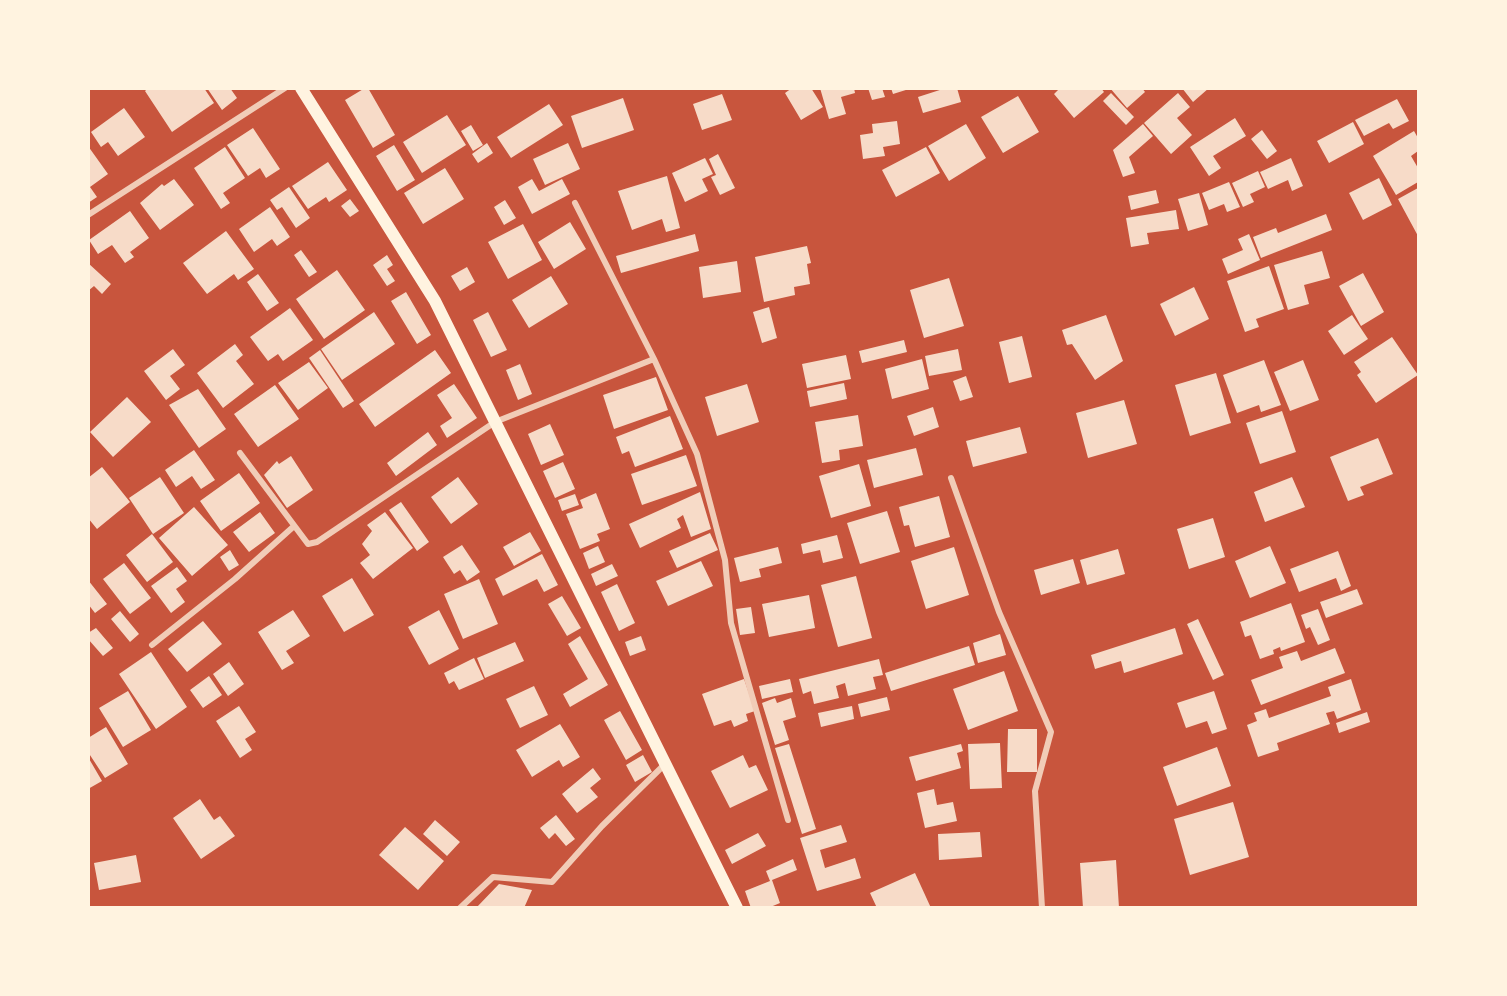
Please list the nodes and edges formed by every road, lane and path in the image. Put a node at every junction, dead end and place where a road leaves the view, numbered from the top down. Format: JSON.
{"nodes":[{"id":1,"x":285,"y":88,"type":"edge"},
{"id":2,"x":301,"y":88,"type":"edge"},
{"id":3,"x":575,"y":203,"type":"dead end"},
{"id":4,"x":88,"y":215,"type":"edge"},
{"id":5,"x":654,"y":359,"type":"junction"},
{"id":6,"x":495,"y":422,"type":"junction"},
{"id":7,"x":240,"y":453,"type":"dead end"},
{"id":8,"x":951,"y":478,"type":"dead end"},
{"id":9,"x":293,"y":527,"type":"junction"},
{"id":10,"x":152,"y":645,"type":"dead end"},
{"id":11,"x":664,"y":765,"type":"junction"},
{"id":12,"x":788,"y":820,"type":"dead end"},
{"id":13,"x":460,"y":908,"type":"edge"},
{"id":14,"x":737,"y":908,"type":"edge"},
{"id":15,"x":1042,"y":908,"type":"edge"}],
"edges":[{"from":1,"to":4,"type":"street"},
{"from":2,"to":6,"type":"main road"},
{"from":3,"to":5,"type":"street"},
{"from":5,"to":6,"type":"street"},
{"from":5,"to":12,"type":"street"},
{"from":6,"to":9,"type":"street"},
{"from":6,"to":11,"type":"main road"},
{"from":7,"to":9,"type":"street"},
{"from":8,"to":15,"type":"street"},
{"from":9,"to":10,"type":"street"},
{"from":11,"to":13,"type":"street"},
{"from":11,"to":14,"type":"main road"}]}
